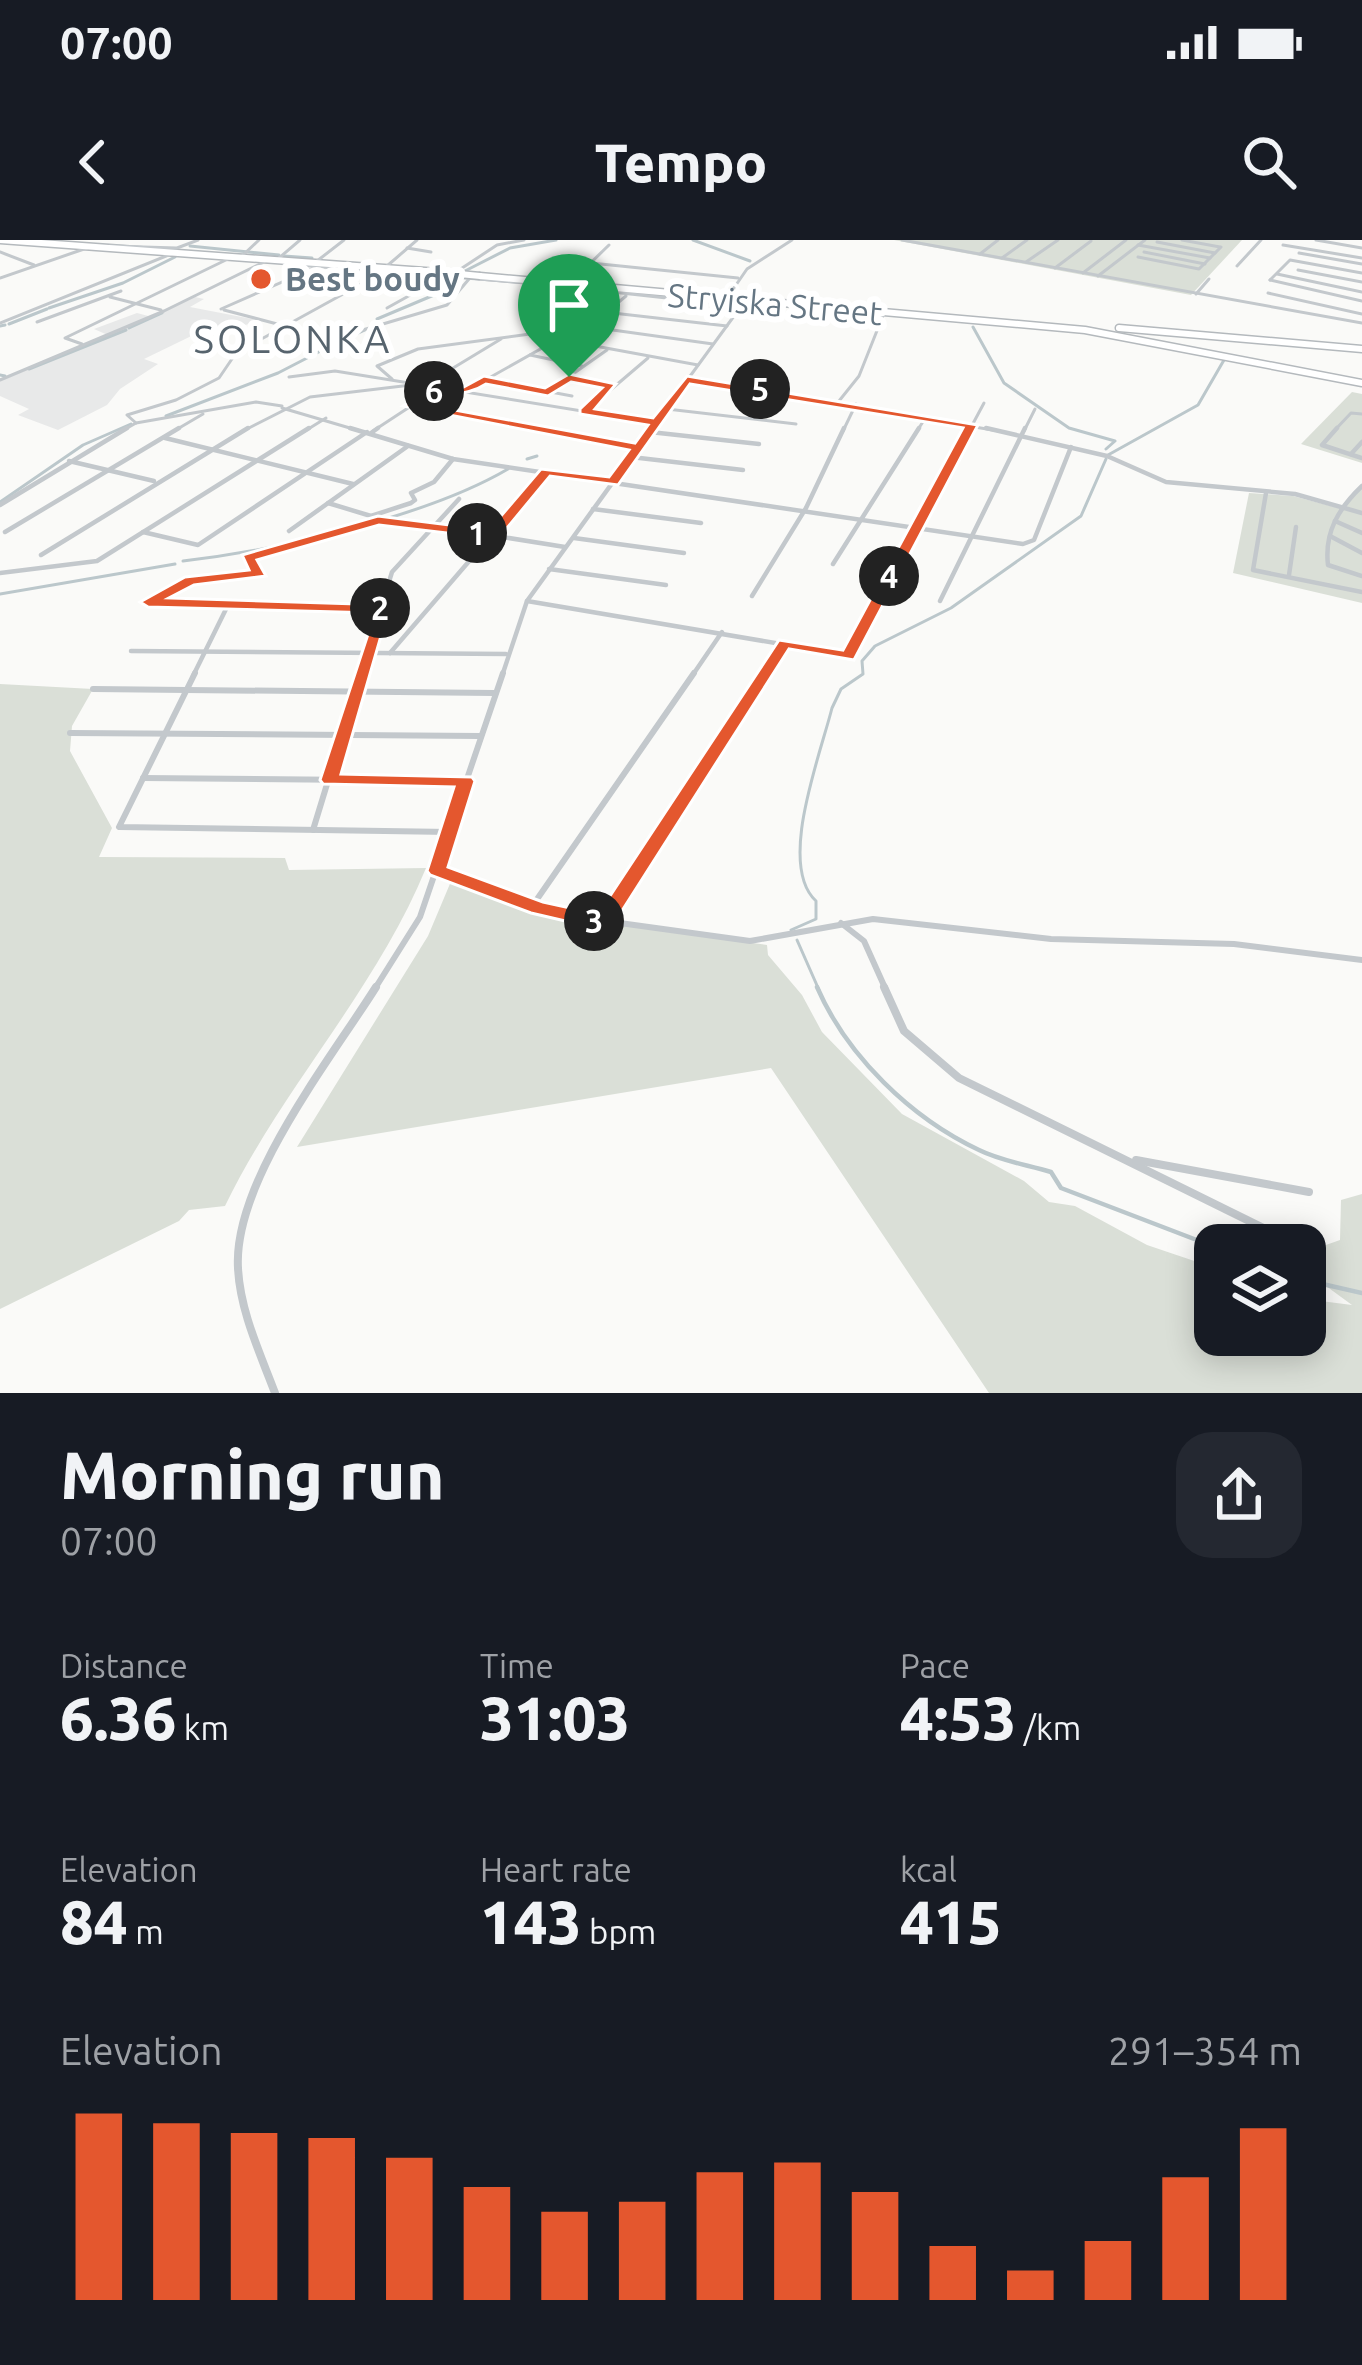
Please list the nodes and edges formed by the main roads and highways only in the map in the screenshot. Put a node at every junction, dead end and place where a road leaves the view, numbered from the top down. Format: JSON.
{"nodes":[{"id":1,"x":22,"y":240,"type":"edge"},
{"id":2,"x":3,"y":241,"type":"edge"},
{"id":3,"x":237,"y":255,"type":"junction"},
{"id":4,"x":388,"y":269,"type":"junction"},
{"id":5,"x":481,"y":275,"type":"junction"},
{"id":6,"x":904,"y":314,"type":"junction"},
{"id":7,"x":1167,"y":334,"type":"junction"},
{"id":8,"x":1144,"y":339,"type":"junction"},
{"id":9,"x":1186,"y":347,"type":"junction"},
{"id":10,"x":1362,"y":349,"type":"edge"},
{"id":11,"x":1362,"y":383,"type":"edge"}],
"edges":[{"from":1,"to":3,"type":"highway","name":"Stryiska Street"},
{"from":2,"to":3,"type":"highway","name":"Stryiska Street"},
{"from":3,"to":4,"type":"highway","name":"Stryiska Street"},
{"from":3,"to":4,"type":"highway","name":"Stryiska Street"},
{"from":4,"to":5,"type":"highway","name":"Stryiska Street","bridge":true},
{"from":5,"to":6,"type":"highway","name":"Stryiska Street"},
{"from":5,"to":6,"type":"highway","name":"Stryiska Street"},
{"from":6,"to":7,"type":"highway"},
{"from":6,"to":8,"type":"highway"},
{"from":7,"to":8,"type":"highway"},
{"from":7,"to":9,"type":"highway"},
{"from":7,"to":10,"type":"highway"},
{"from":8,"to":9,"type":"highway"},
{"from":9,"to":11,"type":"highway"}]}
